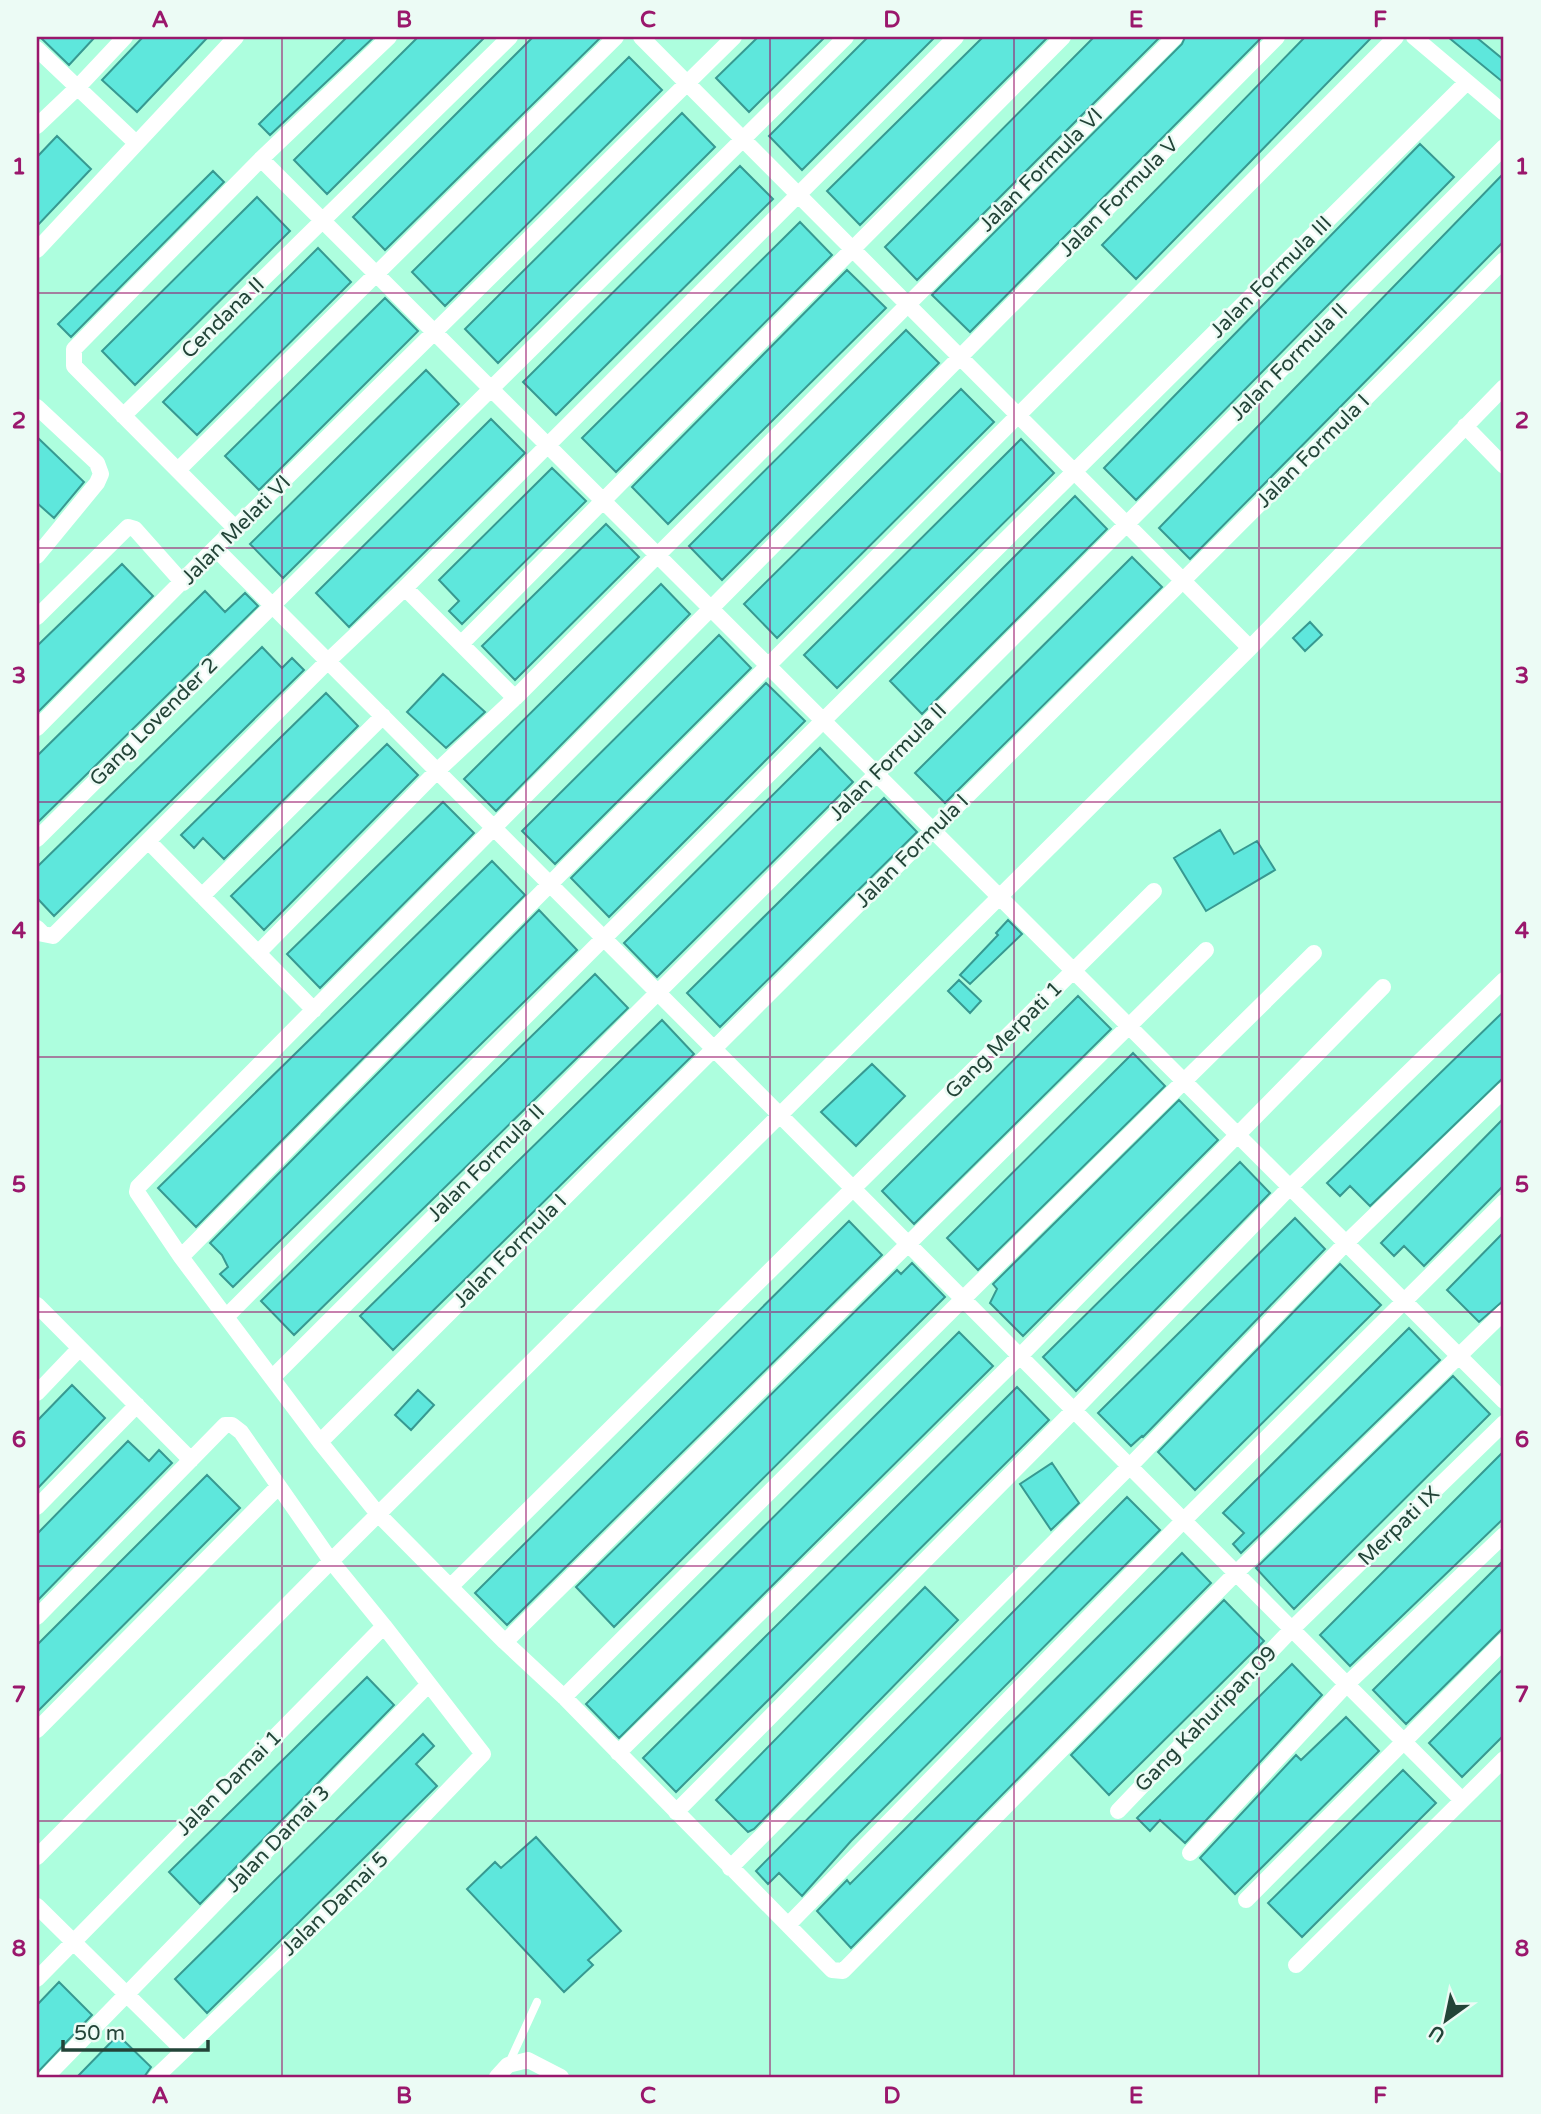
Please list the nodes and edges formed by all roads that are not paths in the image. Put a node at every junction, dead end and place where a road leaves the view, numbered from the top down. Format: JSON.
{"nodes":[{"id":1,"x":125,"y":37,"type":"edge"},
{"id":2,"x":236,"y":37,"type":"edge"},
{"id":3,"x":389,"y":37,"type":"edge"},
{"id":4,"x":510,"y":37,"type":"edge"},
{"id":5,"x":616,"y":37,"type":"edge"},
{"id":6,"x":641,"y":37,"type":"edge"},
{"id":7,"x":734,"y":37,"type":"edge"},
{"id":8,"x":846,"y":37,"type":"edge"},
{"id":9,"x":956,"y":37,"type":"edge"},
{"id":10,"x":1063,"y":37,"type":"edge"},
{"id":11,"x":1175,"y":37,"type":"edge"},
{"id":12,"x":1278,"y":37,"type":"edge"},
{"id":13,"x":1396,"y":37,"type":"edge"},
{"id":14,"x":1414,"y":37,"type":"edge"},
{"id":15,"x":37,"y":49,"type":"edge"},
{"id":16,"x":1467,"y":82,"type":"junction"},
{"id":17,"x":687,"y":83,"type":"junction"},
{"id":18,"x":78,"y":87,"type":"junction"},
{"id":19,"x":1504,"y":113,"type":"edge"},
{"id":20,"x":37,"y":125,"type":"edge"},
{"id":21,"x":743,"y":139,"type":"junction"},
{"id":22,"x":136,"y":143,"type":"junction"},
{"id":23,"x":1504,"y":146,"type":"edge"},
{"id":24,"x":261,"y":159,"type":"junction"},
{"id":25,"x":798,"y":194,"type":"junction"},
{"id":26,"x":322,"y":221,"type":"junction"},
{"id":27,"x":852,"y":248,"type":"junction"},
{"id":28,"x":37,"y":250,"type":"edge"},
{"id":29,"x":1504,"y":260,"type":"edge"},
{"id":30,"x":375,"y":275,"type":"junction"},
{"id":31,"x":908,"y":304,"type":"junction"},
{"id":32,"x":435,"y":333,"type":"junction"},
{"id":33,"x":961,"y":357,"type":"junction"},
{"id":34,"x":1504,"y":387,"type":"edge"},
{"id":35,"x":491,"y":389,"type":"junction"},
{"id":36,"x":37,"y":407,"type":"edge"},
{"id":37,"x":1019,"y":415,"type":"junction"},
{"id":38,"x":123,"y":416,"type":"junction"},
{"id":39,"x":1465,"y":426,"type":"junction"},
{"id":40,"x":547,"y":445,"type":"junction"},
{"id":41,"x":1504,"y":466,"type":"edge"},
{"id":42,"x":178,"y":470,"type":"junction"},
{"id":43,"x":1075,"y":472,"type":"junction"},
{"id":44,"x":602,"y":500,"type":"junction"},
{"id":45,"x":1127,"y":524,"type":"junction"},
{"id":46,"x":237,"y":530,"type":"junction"},
{"id":47,"x":43,"y":536,"type":"edge"},
{"id":48,"x":215,"y":548,"type":"junction"},
{"id":49,"x":656,"y":555,"type":"junction"},
{"id":50,"x":37,"y":556,"type":"edge"},
{"id":51,"x":1183,"y":580,"type":"junction"},
{"id":52,"x":183,"y":583,"type":"junction"},
{"id":53,"x":405,"y":588,"type":"junction"},
{"id":54,"x":271,"y":604,"type":"junction"},
{"id":55,"x":711,"y":609,"type":"junction"},
{"id":56,"x":37,"y":617,"type":"edge"},
{"id":57,"x":461,"y":644,"type":"junction"},
{"id":58,"x":1250,"y":648,"type":"junction"},
{"id":59,"x":328,"y":661,"type":"junction"},
{"id":60,"x":769,"y":667,"type":"junction"},
{"id":61,"x":515,"y":698,"type":"junction"},
{"id":62,"x":383,"y":716,"type":"junction"},
{"id":63,"x":824,"y":722,"type":"junction"},
{"id":64,"x":37,"y":728,"type":"edge"},
{"id":65,"x":437,"y":771,"type":"junction"},
{"id":66,"x":876,"y":774,"type":"junction"},
{"id":67,"x":493,"y":827,"type":"junction"},
{"id":68,"x":933,"y":830,"type":"junction"},
{"id":69,"x":37,"y":839,"type":"edge"},
{"id":70,"x":149,"y":842,"type":"junction"},
{"id":71,"x":550,"y":884,"type":"junction"},
{"id":72,"x":1154,"y":891,"type":"dead end"},
{"id":73,"x":202,"y":897,"type":"junction"},
{"id":74,"x":1000,"y":898,"type":"junction"},
{"id":75,"x":37,"y":928,"type":"edge"},
{"id":76,"x":604,"y":938,"type":"junction"},
{"id":77,"x":1206,"y":950,"type":"dead end"},
{"id":78,"x":258,"y":953,"type":"junction"},
{"id":79,"x":1314,"y":953,"type":"dead end"},
{"id":80,"x":1074,"y":971,"type":"junction"},
{"id":81,"x":1504,"y":980,"type":"edge"},
{"id":82,"x":1383,"y":987,"type":"dead end"},
{"id":83,"x":657,"y":991,"type":"junction"},
{"id":84,"x":314,"y":1010,"type":"junction"},
{"id":85,"x":1129,"y":1027,"type":"junction"},
{"id":86,"x":713,"y":1047,"type":"junction"},
{"id":87,"x":1185,"y":1082,"type":"junction"},
{"id":88,"x":1504,"y":1090,"type":"edge"},
{"id":89,"x":780,"y":1115,"type":"junction"},
{"id":90,"x":1237,"y":1134,"type":"junction"},
{"id":91,"x":1291,"y":1186,"type":"junction"},
{"id":92,"x":854,"y":1189,"type":"junction"},
{"id":93,"x":1504,"y":1202,"type":"edge"},
{"id":94,"x":1346,"y":1243,"type":"junction"},
{"id":95,"x":908,"y":1244,"type":"junction"},
{"id":96,"x":181,"y":1257,"type":"junction"},
{"id":97,"x":963,"y":1299,"type":"junction"},
{"id":98,"x":1404,"y":1301,"type":"junction"},
{"id":99,"x":37,"y":1305,"type":"edge"},
{"id":100,"x":1504,"y":1312,"type":"edge"},
{"id":101,"x":226,"y":1317,"type":"junction"},
{"id":102,"x":79,"y":1349,"type":"junction"},
{"id":103,"x":1460,"y":1356,"type":"junction"},
{"id":104,"x":1019,"y":1357,"type":"junction"},
{"id":105,"x":272,"y":1378,"type":"junction"},
{"id":106,"x":37,"y":1393,"type":"edge"},
{"id":107,"x":1504,"y":1401,"type":"edge"},
{"id":108,"x":137,"y":1405,"type":"junction"},
{"id":109,"x":1074,"y":1410,"type":"junction"},
{"id":110,"x":1504,"y":1423,"type":"edge"},
{"id":111,"x":320,"y":1442,"type":"junction"},
{"id":112,"x":191,"y":1460,"type":"junction"},
{"id":113,"x":1130,"y":1466,"type":"junction"},
{"id":114,"x":278,"y":1487,"type":"junction"},
{"id":115,"x":37,"y":1507,"type":"edge"},
{"id":116,"x":378,"y":1514,"type":"junction"},
{"id":117,"x":1184,"y":1521,"type":"junction"},
{"id":118,"x":1504,"y":1535,"type":"edge"},
{"id":119,"x":331,"y":1561,"type":"junction"},
{"id":120,"x":1236,"y":1573,"type":"junction"},
{"id":121,"x":452,"y":1586,"type":"junction"},
{"id":122,"x":37,"y":1616,"type":"edge"},
{"id":123,"x":384,"y":1626,"type":"junction"},
{"id":124,"x":1293,"y":1628,"type":"junction"},
{"id":125,"x":1504,"y":1641,"type":"edge"},
{"id":126,"x":505,"y":1642,"type":"junction"},
{"id":127,"x":429,"y":1684,"type":"junction"},
{"id":128,"x":1346,"y":1685,"type":"junction"},
{"id":129,"x":565,"y":1698,"type":"junction"},
{"id":130,"x":37,"y":1730,"type":"edge"},
{"id":131,"x":1403,"y":1740,"type":"junction"},
{"id":132,"x":618,"y":1753,"type":"junction"},
{"id":133,"x":1504,"y":1759,"type":"edge"},
{"id":134,"x":1462,"y":1800,"type":"junction"},
{"id":135,"x":1118,"y":1811,"type":"dead end"},
{"id":136,"x":676,"y":1812,"type":"junction"},
{"id":137,"x":1190,"y":1853,"type":"dead end"},
{"id":138,"x":37,"y":1857,"type":"edge"},
{"id":139,"x":730,"y":1868,"type":"junction"},
{"id":140,"x":1246,"y":1900,"type":"dead end"},
{"id":141,"x":37,"y":1906,"type":"edge"},
{"id":142,"x":788,"y":1925,"type":"junction"},
{"id":143,"x":74,"y":1941,"type":"junction"},
{"id":144,"x":1296,"y":1965,"type":"dead end"},
{"id":145,"x":37,"y":1979,"type":"edge"},
{"id":146,"x":127,"y":1994,"type":"junction"},
{"id":147,"x":537,"y":2002,"type":"dead end"},
{"id":148,"x":183,"y":2050,"type":"junction"},
{"id":149,"x":502,"y":2071,"type":"edge"},
{"id":150,"x":46,"y":2077,"type":"edge"},
{"id":151,"x":156,"y":2077,"type":"edge"},
{"id":152,"x":561,"y":2077,"type":"edge"}],
"edges":[{"from":1,"to":18,"type":"street"},
{"from":2,"to":22,"type":"street"},
{"from":3,"to":24,"type":"street"},
{"from":4,"to":26,"type":"street","name":"Cendana II"},
{"from":5,"to":30,"type":"street"},
{"from":6,"to":17,"type":"street"},
{"from":7,"to":17,"type":"street","name":"Jalan Melati VI"},
{"from":8,"to":21,"type":"street","name":"Gang Lovender 2"},
{"from":9,"to":25,"type":"street"},
{"from":10,"to":27,"type":"street"},
{"from":11,"to":31,"type":"street","name":"Jalan Formula VI"},
{"from":12,"to":33,"type":"street","name":"Jalan Formula V"},
{"from":13,"to":37,"type":"street"},
{"from":14,"to":16,"type":"street"},
{"from":15,"to":18,"type":"street"},
{"from":16,"to":19,"type":"street"},
{"from":16,"to":43,"type":"street","name":"Jalan Formula III"},
{"from":17,"to":21,"type":"street"},
{"from":17,"to":32,"type":"street","name":"Jalan Melati VI"},
{"from":18,"to":20,"type":"street"},
{"from":18,"to":22,"type":"street"},
{"from":21,"to":25,"type":"street"},
{"from":21,"to":35,"type":"street","name":"Gang Lovender 2"},
{"from":22,"to":28,"type":"street"},
{"from":23,"to":45,"type":"street","name":"Jalan Formula II"},
{"from":24,"to":26,"type":"street"},
{"from":24,"to":38,"type":"street"},
{"from":25,"to":27,"type":"street"},
{"from":25,"to":40,"type":"street"},
{"from":26,"to":30,"type":"street"},
{"from":26,"to":38,"type":"street","name":"Cendana II"},
{"from":27,"to":31,"type":"street"},
{"from":27,"to":44,"type":"street"},
{"from":29,"to":51,"type":"street","name":"Jalan Formula I"},
{"from":30,"to":32,"type":"street"},
{"from":30,"to":42,"type":"street"},
{"from":31,"to":33,"type":"street"},
{"from":31,"to":49,"type":"street","name":"Jalan Formula VI"},
{"from":32,"to":35,"type":"street"},
{"from":32,"to":46,"type":"street","name":"Jalan Melati VI"},
{"from":33,"to":37,"type":"street"},
{"from":33,"to":55,"type":"street","name":"Jalan Formula V"},
{"from":34,"to":39,"type":"street"},
{"from":35,"to":40,"type":"street"},
{"from":35,"to":54,"type":"street","name":"Gang Lovender 2"},
{"from":36,"to":47,"type":"street"},
{"from":37,"to":43,"type":"street"},
{"from":37,"to":60,"type":"street"},
{"from":38,"to":42,"type":"street"},
{"from":39,"to":41,"type":"street"},
{"from":39,"to":58,"type":"street"},
{"from":40,"to":44,"type":"street"},
{"from":40,"to":53,"type":"street"},
{"from":42,"to":46,"type":"street"},
{"from":43,"to":45,"type":"street"},
{"from":43,"to":63,"type":"street","name":"Jalan Formula III"},
{"from":44,"to":49,"type":"street"},
{"from":44,"to":57,"type":"street"},
{"from":45,"to":51,"type":"street"},
{"from":45,"to":66,"type":"street","name":"Jalan Formula II"},
{"from":46,"to":48,"type":"street","name":"Jalan Melati VI"},
{"from":47,"to":50,"type":"street"},
{"from":48,"to":52,"type":"street","name":"Jalan Melati VI"},
{"from":48,"to":54,"type":"street"},
{"from":49,"to":55,"type":"street"},
{"from":49,"to":61,"type":"street","name":"Jalan Formula VI"},
{"from":51,"to":58,"type":"street"},
{"from":51,"to":68,"type":"street","name":"Jalan Formula I"},
{"from":52,"to":56,"type":"street"},
{"from":52,"to":64,"type":"street","name":"Jalan Melati VI"},
{"from":53,"to":57,"type":"street"},
{"from":53,"to":59,"type":"street"},
{"from":54,"to":59,"type":"street"},
{"from":54,"to":69,"type":"street","name":"Gang Lovender 2"},
{"from":55,"to":60,"type":"street"},
{"from":55,"to":67,"type":"street","name":"Jalan Formula V"},
{"from":57,"to":61,"type":"street"},
{"from":58,"to":74,"type":"street"},
{"from":59,"to":62,"type":"street"},
{"from":59,"to":70,"type":"street"},
{"from":60,"to":63,"type":"street"},
{"from":60,"to":71,"type":"street"},
{"from":61,"to":65,"type":"street","name":"Jalan Formula VI"},
{"from":62,"to":65,"type":"street"},
{"from":62,"to":73,"type":"street"},
{"from":63,"to":66,"type":"street"},
{"from":63,"to":76,"type":"street","name":"Jalan Formula III"},
{"from":65,"to":67,"type":"street"},
{"from":65,"to":78,"type":"street","name":"Jalan Formula VI"},
{"from":66,"to":68,"type":"street"},
{"from":66,"to":83,"type":"street","name":"Jalan Formula II"},
{"from":67,"to":71,"type":"street"},
{"from":67,"to":84,"type":"street","name":"Jalan Formula V"},
{"from":68,"to":74,"type":"street"},
{"from":68,"to":86,"type":"street","name":"Jalan Formula I"},
{"from":70,"to":73,"type":"street"},
{"from":70,"to":75,"type":"street"},
{"from":71,"to":76,"type":"street"},
{"from":71,"to":96,"type":"street"},
{"from":72,"to":80,"type":"street","name":"Gang Merpati 1"},
{"from":73,"to":78,"type":"street"},
{"from":74,"to":80,"type":"street"},
{"from":74,"to":89,"type":"street"},
{"from":76,"to":83,"type":"street"},
{"from":76,"to":101,"type":"street","name":"Jalan Formula III"},
{"from":77,"to":85,"type":"street"},
{"from":78,"to":84,"type":"street"},
{"from":79,"to":87,"type":"street"},
{"from":80,"to":85,"type":"street"},
{"from":80,"to":92,"type":"street","name":"Gang Merpati 1"},
{"from":81,"to":91,"type":"street"},
{"from":82,"to":90,"type":"street"},
{"from":83,"to":86,"type":"street"},
{"from":83,"to":105,"type":"street","name":"Jalan Formula II"},
{"from":84,"to":96,"type":"street","name":"Jalan Formula V"},
{"from":85,"to":87,"type":"street"},
{"from":85,"to":95,"type":"street"},
{"from":86,"to":89,"type":"street"},
{"from":86,"to":111,"type":"street","name":"Jalan Formula I"},
{"from":87,"to":90,"type":"street"},
{"from":87,"to":97,"type":"street"},
{"from":88,"to":94,"type":"street"},
{"from":89,"to":92,"type":"street"},
{"from":89,"to":116,"type":"street"},
{"from":90,"to":91,"type":"street"},
{"from":90,"to":104,"type":"street"},
{"from":91,"to":94,"type":"street"},
{"from":91,"to":109,"type":"street"},
{"from":92,"to":95,"type":"street"},
{"from":92,"to":121,"type":"street","name":"Gang Merpati 1"},
{"from":93,"to":98,"type":"street"},
{"from":94,"to":98,"type":"street"},
{"from":94,"to":113,"type":"street"},
{"from":95,"to":97,"type":"street"},
{"from":95,"to":126,"type":"street"},
{"from":96,"to":101,"type":"street"},
{"from":97,"to":104,"type":"street"},
{"from":97,"to":129,"type":"street"},
{"from":98,"to":103,"type":"street"},
{"from":98,"to":117,"type":"street"},
{"from":99,"to":102,"type":"street"},
{"from":100,"to":103,"type":"street"},
{"from":101,"to":105,"type":"street"},
{"from":102,"to":106,"type":"street"},
{"from":102,"to":108,"type":"street"},
{"from":103,"to":107,"type":"street"},
{"from":103,"to":120,"type":"street"},
{"from":104,"to":109,"type":"street"},
{"from":104,"to":132,"type":"street"},
{"from":105,"to":111,"type":"street"},
{"from":108,"to":112,"type":"street"},
{"from":108,"to":115,"type":"street"},
{"from":109,"to":113,"type":"street"},
{"from":109,"to":136,"type":"street"},
{"from":110,"to":124,"type":"street","name":"Merpati IX"},
{"from":111,"to":116,"type":"street"},
{"from":112,"to":114,"type":"street"},
{"from":112,"to":122,"type":"street"},
{"from":113,"to":117,"type":"street"},
{"from":113,"to":139,"type":"street"},
{"from":114,"to":119,"type":"street"},
{"from":114,"to":130,"type":"street"},
{"from":116,"to":119,"type":"street"},
{"from":116,"to":121,"type":"street"},
{"from":117,"to":120,"type":"street"},
{"from":117,"to":142,"type":"street"},
{"from":118,"to":128,"type":"street"},
{"from":119,"to":123,"type":"street"},
{"from":119,"to":138,"type":"street"},
{"from":120,"to":124,"type":"street"},
{"from":120,"to":142,"type":"street"},
{"from":121,"to":126,"type":"street"},
{"from":123,"to":127,"type":"street"},
{"from":123,"to":143,"type":"street","name":"Jalan Damai 1"},
{"from":124,"to":128,"type":"street"},
{"from":124,"to":135,"type":"street","name":"Gang Kahuripan.09"},
{"from":125,"to":131,"type":"street"},
{"from":126,"to":129,"type":"street"},
{"from":127,"to":146,"type":"street","name":"Jalan Damai 3"},
{"from":127,"to":148,"type":"street","name":"Jalan Damai 5"},
{"from":128,"to":131,"type":"street"},
{"from":128,"to":137,"type":"street"},
{"from":129,"to":132,"type":"street"},
{"from":131,"to":134,"type":"street"},
{"from":131,"to":140,"type":"street"},
{"from":132,"to":136,"type":"street"},
{"from":133,"to":134,"type":"street"},
{"from":134,"to":144,"type":"street"},
{"from":136,"to":139,"type":"street"},
{"from":139,"to":142,"type":"street"},
{"from":141,"to":143,"type":"street"},
{"from":143,"to":145,"type":"street","name":"Jalan Damai 1"},
{"from":143,"to":146,"type":"street"},
{"from":146,"to":148,"type":"street"},
{"from":146,"to":150,"type":"street","name":"Jalan Damai 3"},
{"from":147,"to":149,"type":"lane"},
{"from":148,"to":151,"type":"street","name":"Jalan Damai 5"},
{"from":149,"to":152,"type":"street"}]}
